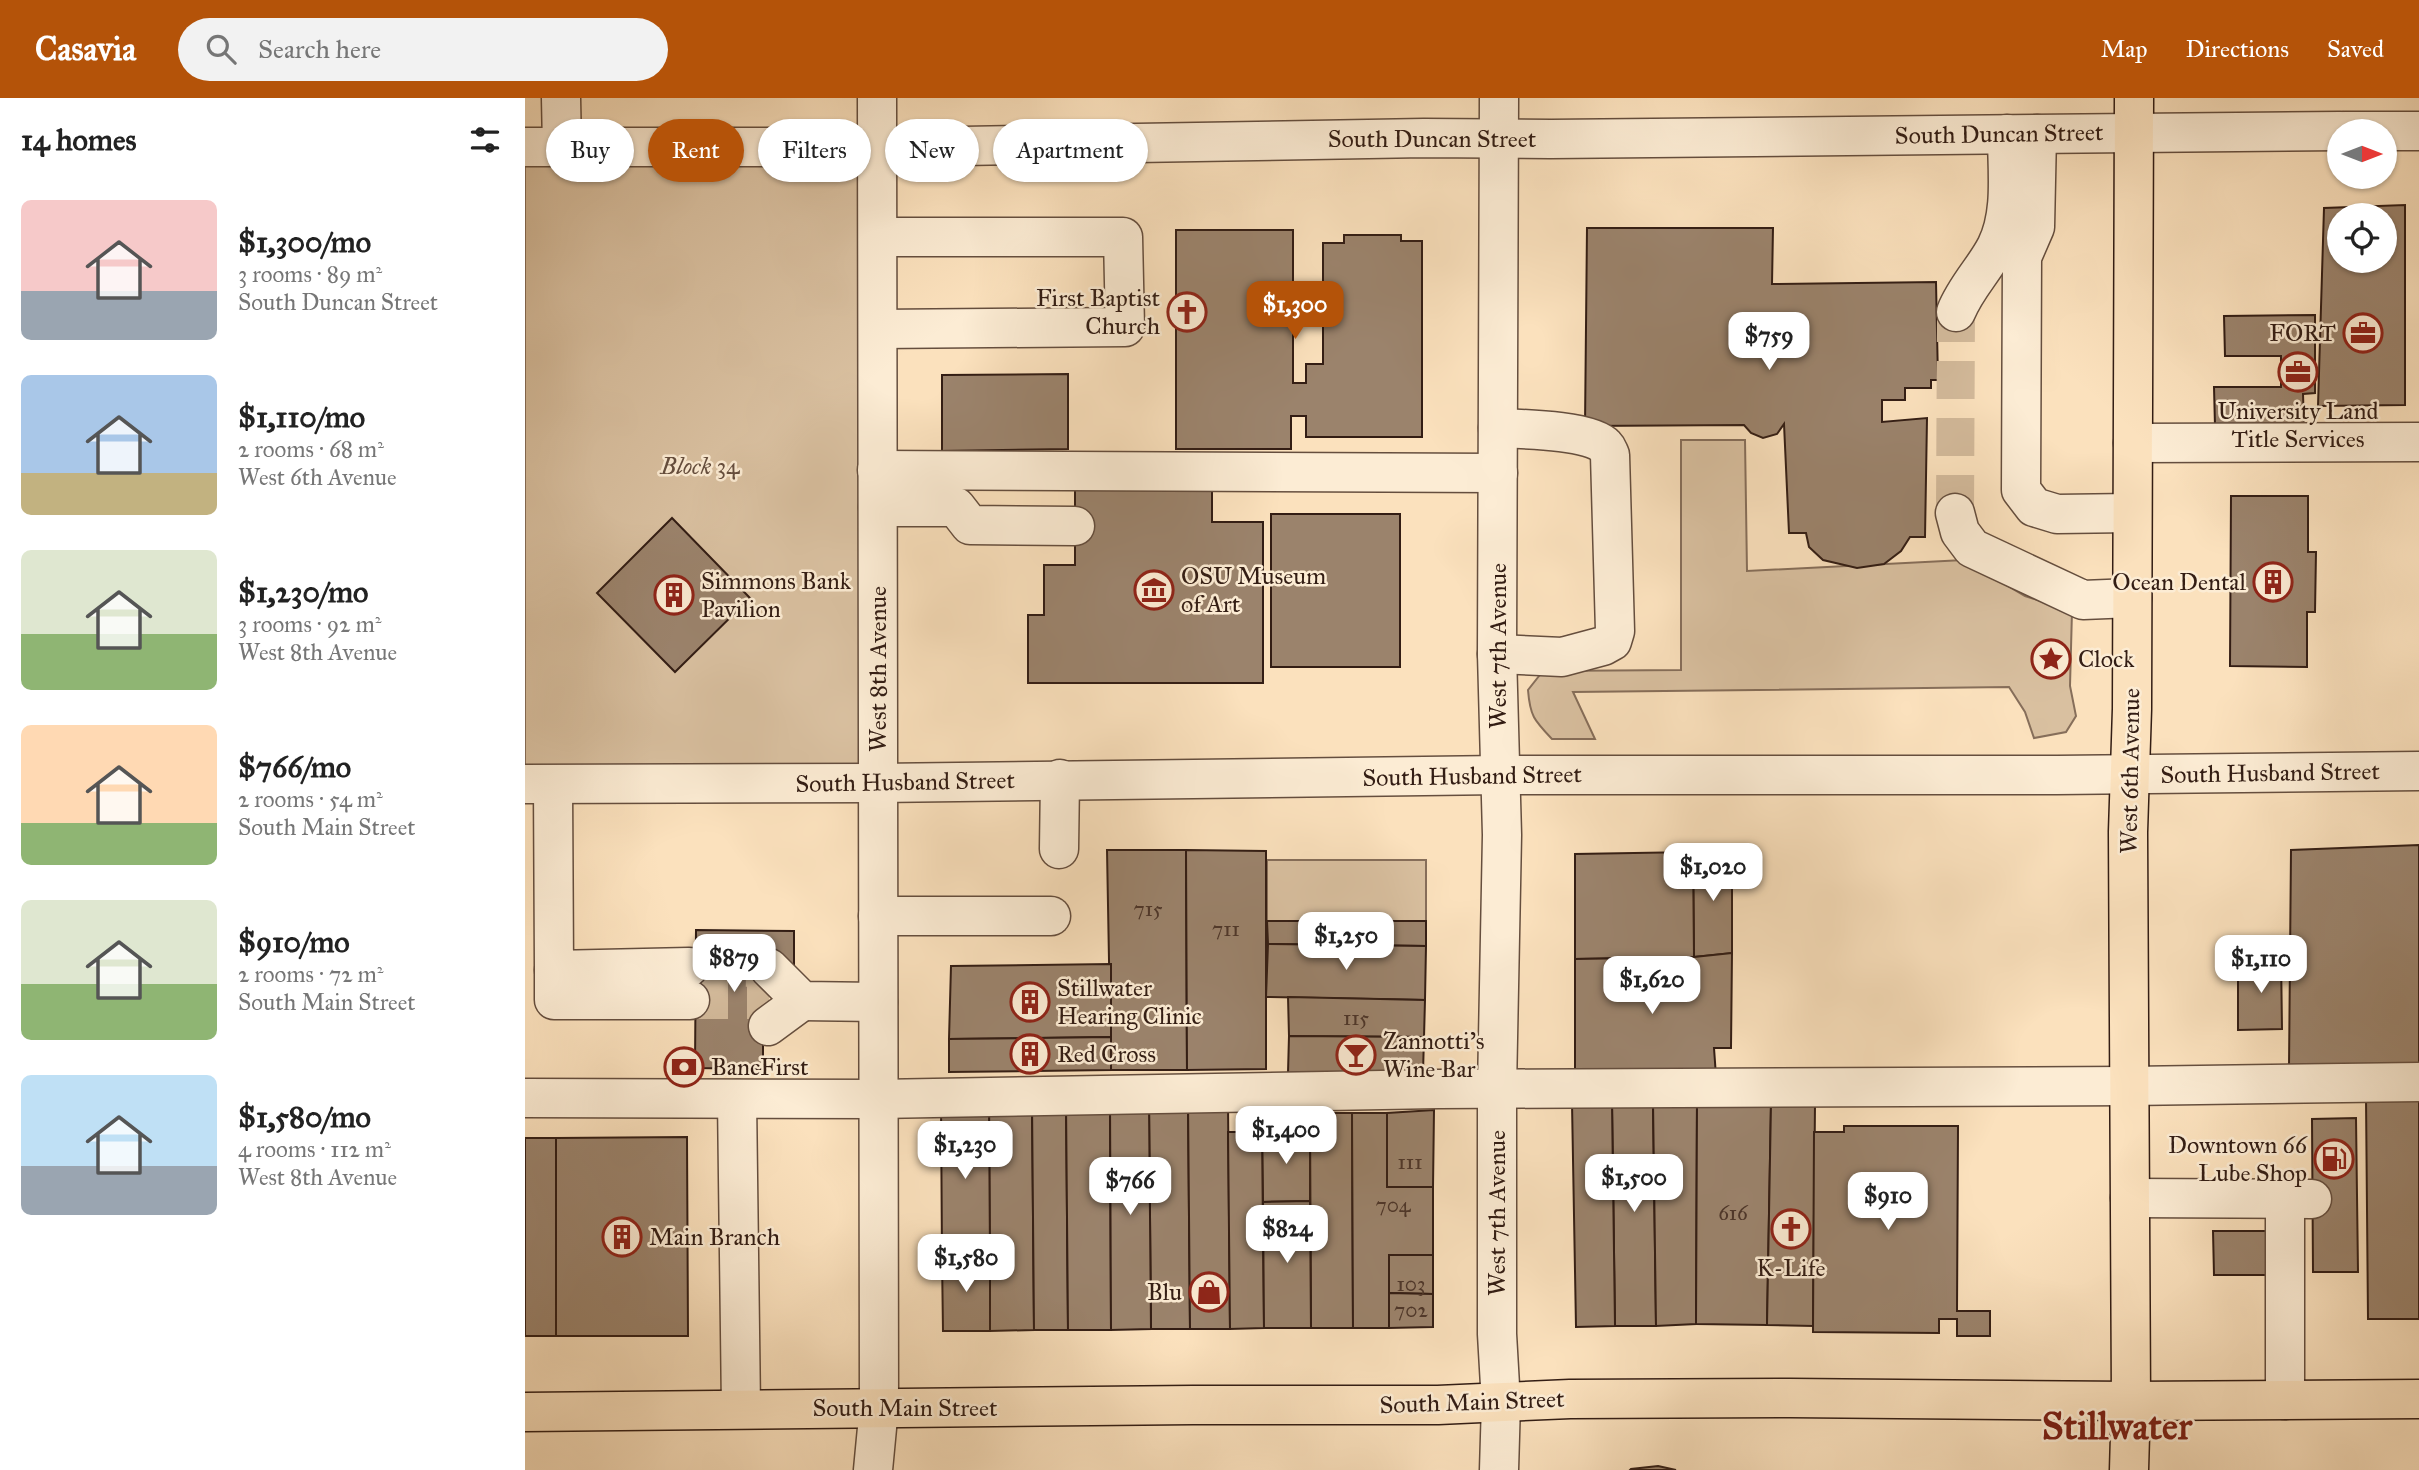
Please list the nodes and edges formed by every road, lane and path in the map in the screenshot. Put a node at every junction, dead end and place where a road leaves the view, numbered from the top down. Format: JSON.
{"nodes":[{"id":1,"x":561,"y":98,"type":"edge"},
{"id":2,"x":877,"y":98,"type":"edge"},
{"id":3,"x":1499,"y":98,"type":"edge"},
{"id":4,"x":2134,"y":115,"type":"edge"},
{"id":5,"x":2327,"y":130,"type":"edge"},
{"id":6,"x":2397,"y":131,"type":"edge"},
{"id":7,"x":2419,"y":131,"type":"edge"},
{"id":8,"x":2022,"y":134,"type":"junction"},
{"id":9,"x":1500,"y":137,"type":"junction"},
{"id":10,"x":543,"y":147,"type":"edge"},
{"id":11,"x":877,"y":147,"type":"junction"},
{"id":12,"x":878,"y":237,"type":"junction"},
{"id":13,"x":1956,"y":312,"type":"tunnel mouth"},
{"id":14,"x":877,"y":329,"type":"junction"},
{"id":15,"x":1498,"y":428,"type":"junction"},
{"id":16,"x":2419,"y":442,"type":"edge"},
{"id":17,"x":2133,"y":443,"type":"junction"},
{"id":18,"x":1498,"y":473,"type":"junction"},
{"id":19,"x":877,"y":489,"type":"junction"},
{"id":20,"x":1955,"y":513,"type":"tunnel mouth"},
{"id":21,"x":2132,"y":513,"type":"junction"},
{"id":22,"x":1075,"y":526,"type":"dead end"},
{"id":23,"x":2132,"y":598,"type":"junction"},
{"id":24,"x":1497,"y":654,"type":"junction"},
{"id":25,"x":2419,"y":771,"type":"edge"},
{"id":26,"x":2131,"y":774,"type":"junction"},
{"id":27,"x":1501,"y":775,"type":"junction"},
{"id":28,"x":1060,"y":779,"type":"junction"},
{"id":29,"x":877,"y":783,"type":"junction"},
{"id":30,"x":539,"y":785,"type":"edge"},
{"id":31,"x":1059,"y":849,"type":"dead end"},
{"id":32,"x":878,"y":916,"type":"junction"},
{"id":33,"x":1051,"y":916,"type":"dead end"},
{"id":34,"x":554,"y":985,"type":"junction"},
{"id":35,"x":777,"y":999,"type":"tunnel mouth"},
{"id":36,"x":878,"y":1002,"type":"junction"},
{"id":37,"x":2419,"y":1082,"type":"edge"},
{"id":38,"x":2129,"y":1086,"type":"junction"},
{"id":39,"x":1497,"y":1089,"type":"junction"},
{"id":40,"x":525,"y":1098,"type":"edge"},
{"id":41,"x":737,"y":1099,"type":"junction"},
{"id":42,"x":878,"y":1100,"type":"junction"},
{"id":43,"x":2130,"y":1198,"type":"junction"},
{"id":44,"x":2419,"y":1399,"type":"edge"},
{"id":45,"x":2285,"y":1400,"type":"junction"},
{"id":46,"x":2131,"y":1401,"type":"junction"},
{"id":47,"x":1501,"y":1403,"type":"junction"},
{"id":48,"x":879,"y":1407,"type":"junction"},
{"id":49,"x":741,"y":1409,"type":"junction"},
{"id":50,"x":525,"y":1412,"type":"edge"},
{"id":51,"x":873,"y":1470,"type":"edge"},
{"id":52,"x":1499,"y":1470,"type":"edge"},
{"id":53,"x":2129,"y":1470,"type":"edge"}],
"edges":[{"from":1,"to":10,"type":"street"},
{"from":2,"to":11,"type":"street","name":"West 8th Avenue"},
{"from":3,"to":9,"type":"street","name":"West 7th Avenue"},
{"from":4,"to":5,"type":"street","name":"South Duncan Street"},
{"from":4,"to":8,"type":"street","name":"South Duncan Street"},
{"from":4,"to":17,"type":"main road","name":"West 6th Avenue"},
{"from":6,"to":7,"type":"street"},
{"from":8,"to":9,"type":"street","name":"South Duncan Street"},
{"from":8,"to":13,"type":"street"},
{"from":8,"to":21,"type":"street"},
{"from":9,"to":11,"type":"street","name":"South Duncan Street"},
{"from":9,"to":15,"type":"street","name":"West 7th Avenue"},
{"from":10,"to":11,"type":"street","name":"South Duncan Street"},
{"from":11,"to":12,"type":"street","name":"West 8th Avenue"},
{"from":12,"to":14,"type":"street","name":"West 8th Avenue"},
{"from":12,"to":14,"type":"street"},
{"from":14,"to":19,"type":"street","name":"West 8th Avenue"},
{"from":15,"to":18,"type":"street","name":"West 7th Avenue"},
{"from":15,"to":24,"type":"street"},
{"from":16,"to":17,"type":"street"},
{"from":17,"to":21,"type":"main road","name":"West 6th Avenue"},
{"from":18,"to":19,"type":"street"},
{"from":18,"to":24,"type":"street","name":"West 7th Avenue"},
{"from":19,"to":22,"type":"street"},
{"from":19,"to":29,"type":"street","name":"West 8th Avenue"},
{"from":20,"to":23,"type":"street"},
{"from":21,"to":23,"type":"main road","name":"West 6th Avenue"},
{"from":23,"to":26,"type":"main road","name":"West 6th Avenue"},
{"from":24,"to":27,"type":"street","name":"West 7th Avenue"},
{"from":25,"to":26,"type":"street","name":"South Husband Street"},
{"from":26,"to":27,"type":"street","name":"South Husband Street"},
{"from":26,"to":38,"type":"main road","name":"West 6th Avenue"},
{"from":27,"to":28,"type":"street","name":"South Husband Street"},
{"from":27,"to":39,"type":"street","name":"West 7th Avenue"},
{"from":28,"to":29,"type":"street","name":"South Husband Street"},
{"from":28,"to":31,"type":"street"},
{"from":29,"to":30,"type":"street","name":"South Husband Street"},
{"from":29,"to":32,"type":"street","name":"West 8th Avenue"},
{"from":30,"to":34,"type":"street"},
{"from":32,"to":33,"type":"street"},
{"from":32,"to":36,"type":"street","name":"West 8th Avenue"},
{"from":34,"to":34,"type":"street"},
{"from":35,"to":36,"type":"street"},
{"from":36,"to":42,"type":"street","name":"West 8th Avenue"},
{"from":37,"to":38,"type":"street"},
{"from":38,"to":39,"type":"street"},
{"from":38,"to":43,"type":"main road","name":"West 6th Avenue"},
{"from":39,"to":42,"type":"street"},
{"from":39,"to":47,"type":"street","name":"West 7th Avenue"},
{"from":40,"to":41,"type":"street"},
{"from":41,"to":42,"type":"street"},
{"from":41,"to":49,"type":"street"},
{"from":42,"to":48,"type":"street","name":"West 8th Avenue"},
{"from":43,"to":45,"type":"street"},
{"from":43,"to":46,"type":"main road","name":"West 6th Avenue"},
{"from":44,"to":45,"type":"main road","name":"South Main Street"},
{"from":45,"to":46,"type":"main road","name":"South Main Street"},
{"from":46,"to":47,"type":"main road","name":"South Main Street"},
{"from":46,"to":53,"type":"main road","name":"West 6th Avenue"},
{"from":47,"to":48,"type":"main road","name":"South Main Street"},
{"from":47,"to":52,"type":"street","name":"West 7th Avenue"},
{"from":48,"to":49,"type":"main road","name":"South Main Street"},
{"from":48,"to":51,"type":"street","name":"West 8th Avenue"},
{"from":49,"to":50,"type":"main road","name":"South Main Street"}]}
